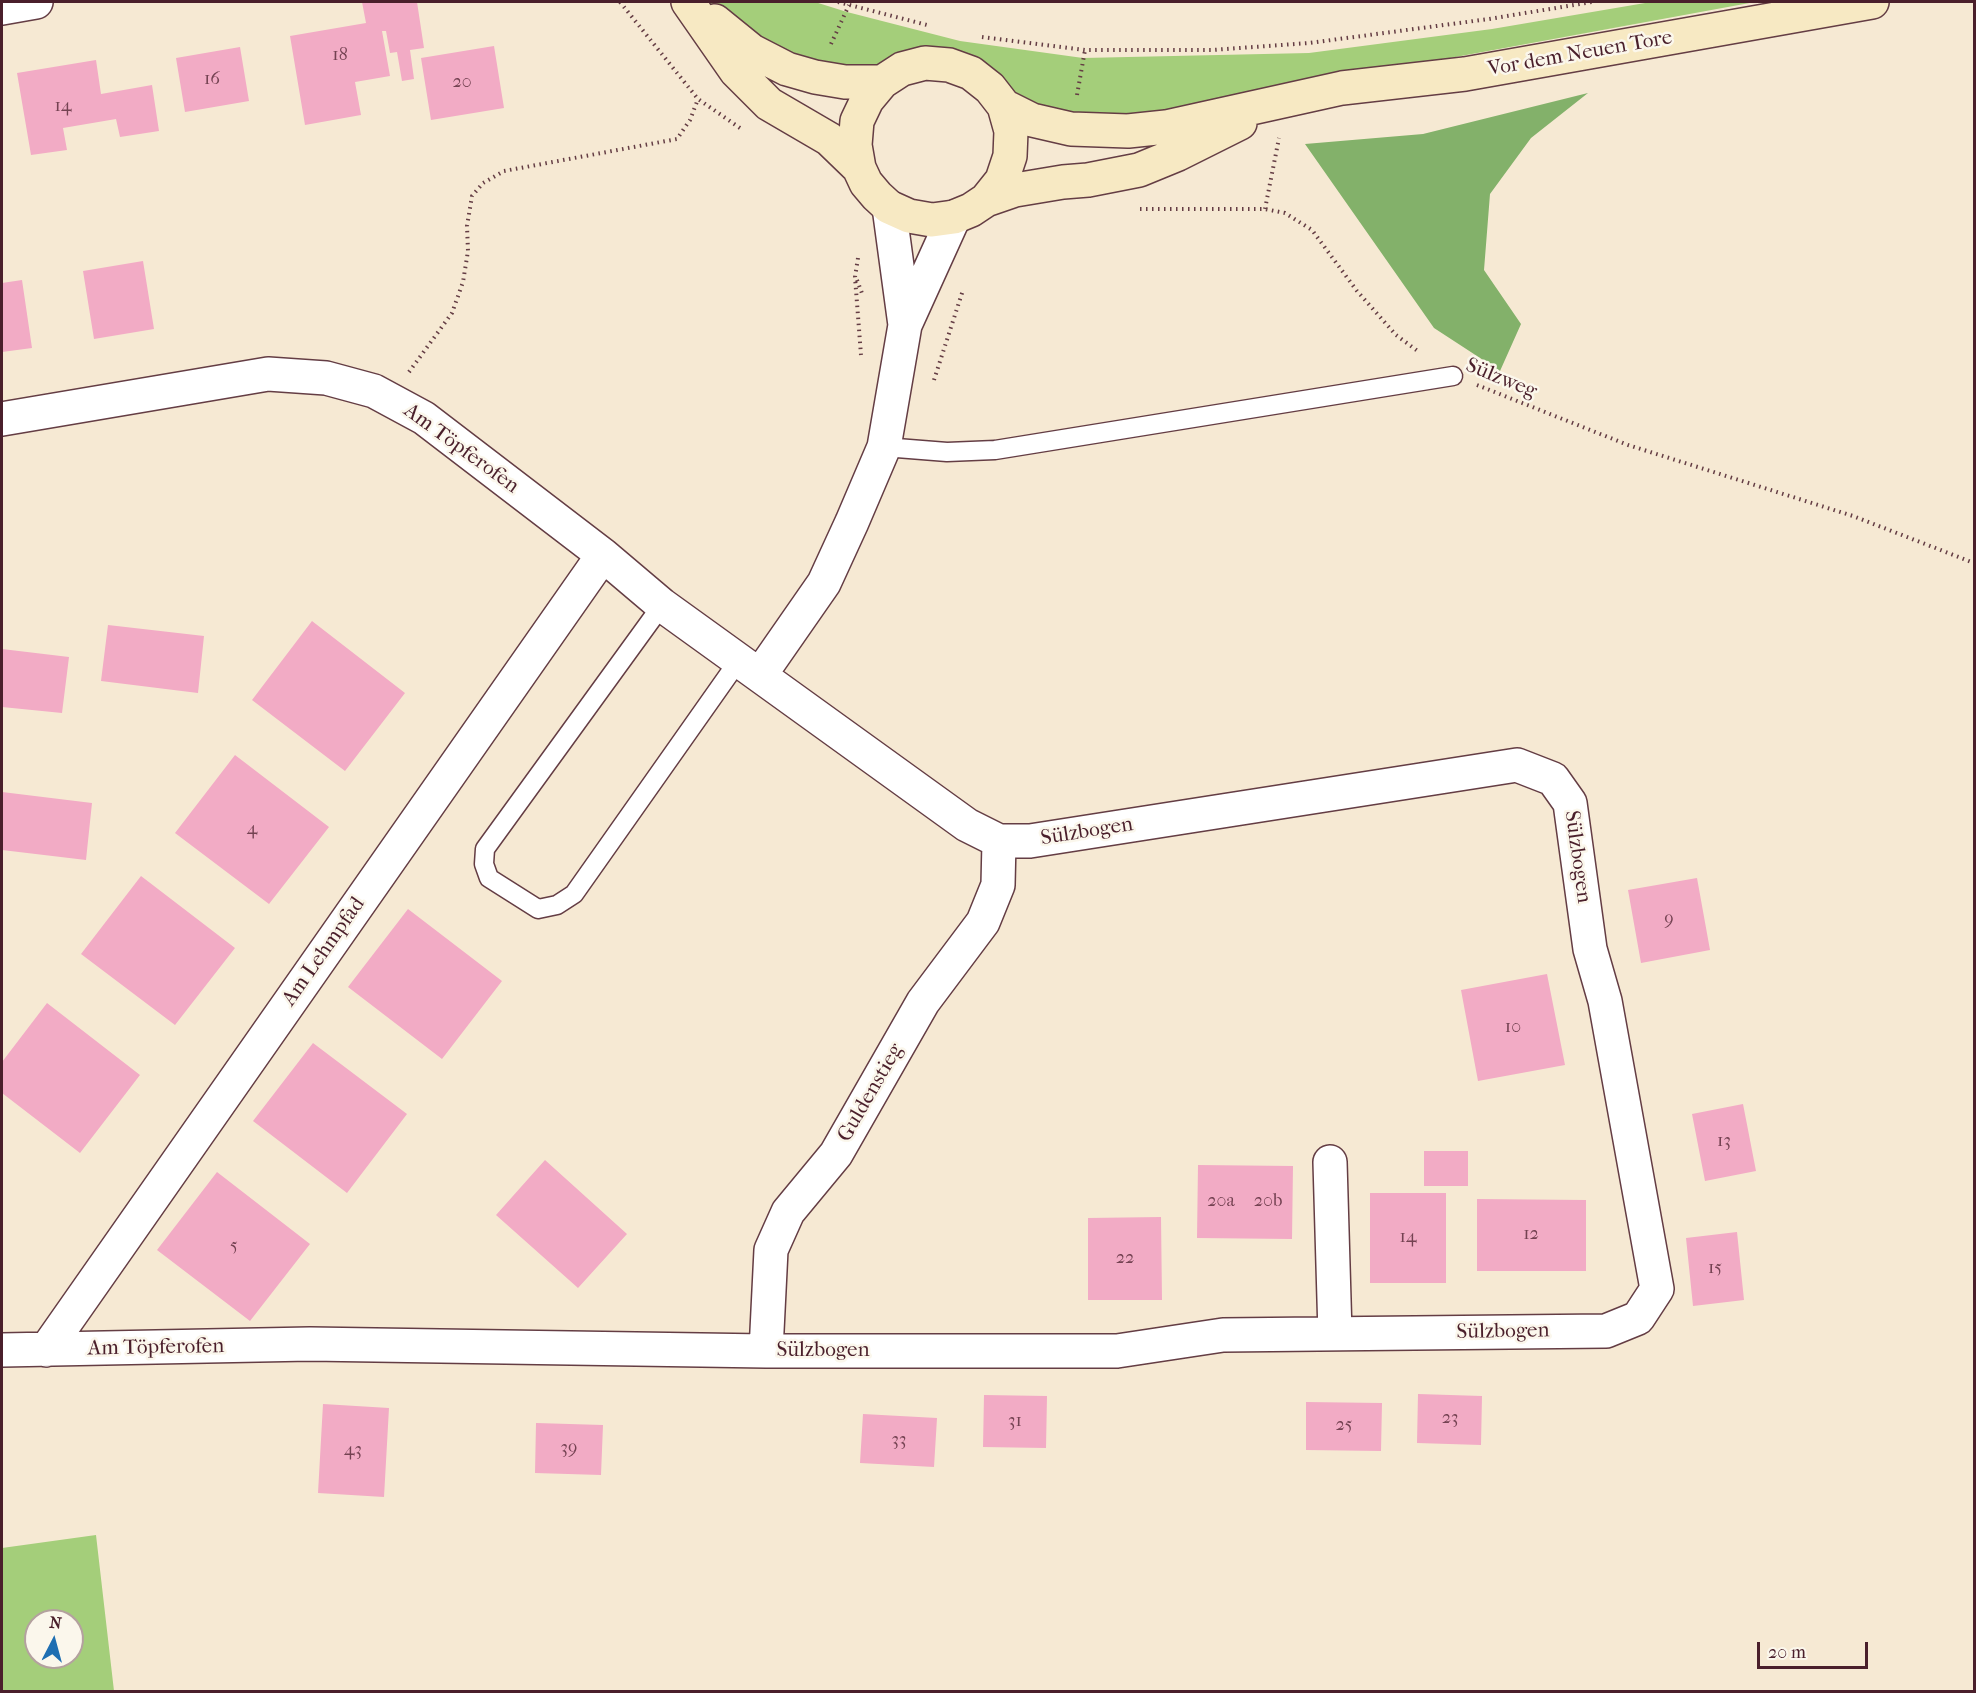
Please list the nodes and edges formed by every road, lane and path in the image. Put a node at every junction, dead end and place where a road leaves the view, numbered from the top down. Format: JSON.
{"nodes":[{"id":1,"x":36,"y":2,"type":"edge"},
{"id":2,"x":620,"y":2,"type":"edge"},
{"id":3,"x":689,"y":2,"type":"edge"},
{"id":4,"x":838,"y":2,"type":"edge"},
{"id":5,"x":1592,"y":2,"type":"edge"},
{"id":6,"x":1872,"y":2,"type":"edge"},
{"id":7,"x":2,"y":8,"type":"edge"},
{"id":8,"x":927,"y":25,"type":"dead end"},
{"id":9,"x":972,"y":36,"type":"dead end"},
{"id":10,"x":882,"y":82,"type":"junction"},
{"id":11,"x":698,"y":99,"type":"junction"},
{"id":12,"x":1286,"y":99,"type":"junction"},
{"id":13,"x":1004,"y":106,"type":"junction"},
{"id":14,"x":743,"y":130,"type":"dead end"},
{"id":15,"x":859,"y":168,"type":"junction"},
{"id":16,"x":986,"y":200,"type":"junction"},
{"id":17,"x":889,"y":207,"type":"junction"},
{"id":18,"x":1139,"y":209,"type":"dead end"},
{"id":19,"x":1265,"y":209,"type":"junction"},
{"id":20,"x":954,"y":217,"type":"junction"},
{"id":21,"x":859,"y":254,"type":"dead end"},
{"id":22,"x":855,"y":277,"type":"dead end"},
{"id":23,"x":905,"y":325,"type":"junction"},
{"id":24,"x":1453,"y":376,"type":"junction"},
{"id":25,"x":389,"y":399,"type":"junction"},
{"id":26,"x":2,"y":419,"type":"edge"},
{"id":27,"x":884,"y":447,"type":"junction"},
{"id":28,"x":603,"y":555,"type":"junction"},
{"id":29,"x":1974,"y":563,"type":"edge"},
{"id":30,"x":662,"y":605,"type":"junction"},
{"id":31,"x":749,"y":668,"type":"junction"},
{"id":32,"x":801,"y":705,"type":"joint"},
{"id":33,"x":999,"y":841,"type":"junction"},
{"id":34,"x":1330,"y":1162,"type":"dead end"},
{"id":35,"x":1335,"y":1334,"type":"junction"},
{"id":36,"x":310,"y":1344,"type":"joint"},
{"id":37,"x":2,"y":1350,"type":"edge"},
{"id":38,"x":46,"y":1350,"type":"junction"},
{"id":39,"x":766,"y":1351,"type":"junction"}],
"edges":[{"from":1,"to":7,"type":"street"},
{"from":2,"to":11,"type":"path"},
{"from":3,"to":10,"type":"main road"},
{"from":3,"to":15,"type":"main road"},
{"from":4,"to":8,"type":"path"},
{"from":5,"to":9,"type":"path"},
{"from":6,"to":12,"type":"main road","name":"Vor dem Neuen Tore"},
{"from":10,"to":13,"type":"main road"},
{"from":10,"to":15,"type":"main road"},
{"from":11,"to":14,"type":"path"},
{"from":11,"to":25,"type":"path"},
{"from":12,"to":13,"type":"main road"},
{"from":12,"to":16,"type":"main road"},
{"from":12,"to":19,"type":"path"},
{"from":13,"to":16,"type":"main road"},
{"from":15,"to":17,"type":"main road"},
{"from":16,"to":20,"type":"main road"},
{"from":17,"to":20,"type":"main road"},
{"from":17,"to":23,"type":"street"},
{"from":18,"to":19,"type":"path","name":"Sülzweg"},
{"from":19,"to":24,"type":"path","name":"Sülzweg"},
{"from":20,"to":23,"type":"street"},
{"from":21,"to":22,"type":"path"},
{"from":23,"to":27,"type":"street"},
{"from":24,"to":27,"type":"lane"},
{"from":24,"to":29,"type":"path","name":"Sülzweg"},
{"from":25,"to":26,"type":"street","name":"Am Töpferofen"},
{"from":25,"to":28,"type":"street","name":"Am Töpferofen"},
{"from":27,"to":31,"type":"street"},
{"from":28,"to":30,"type":"street","name":"Am Töpferofen"},
{"from":28,"to":38,"type":"street","name":"Am Lehmpfad"},
{"from":30,"to":31,"type":"street","name":"Am Töpferofen"},
{"from":30,"to":31,"type":"lane"},
{"from":31,"to":32,"type":"street","name":"Am Töpferofen"},
{"from":32,"to":33,"type":"street","name":"Sülzbogen"},
{"from":33,"to":35,"type":"street","name":"Sülzbogen"},
{"from":33,"to":39,"type":"street","name":"Guldenstieg"},
{"from":34,"to":35,"type":"street"},
{"from":35,"to":39,"type":"street","name":"Sülzbogen"},
{"from":36,"to":38,"type":"street","name":"Am Töpferofen"},
{"from":36,"to":39,"type":"street","name":"Sülzbogen"},
{"from":37,"to":38,"type":"street","name":"Am Töpferofen"}]}
